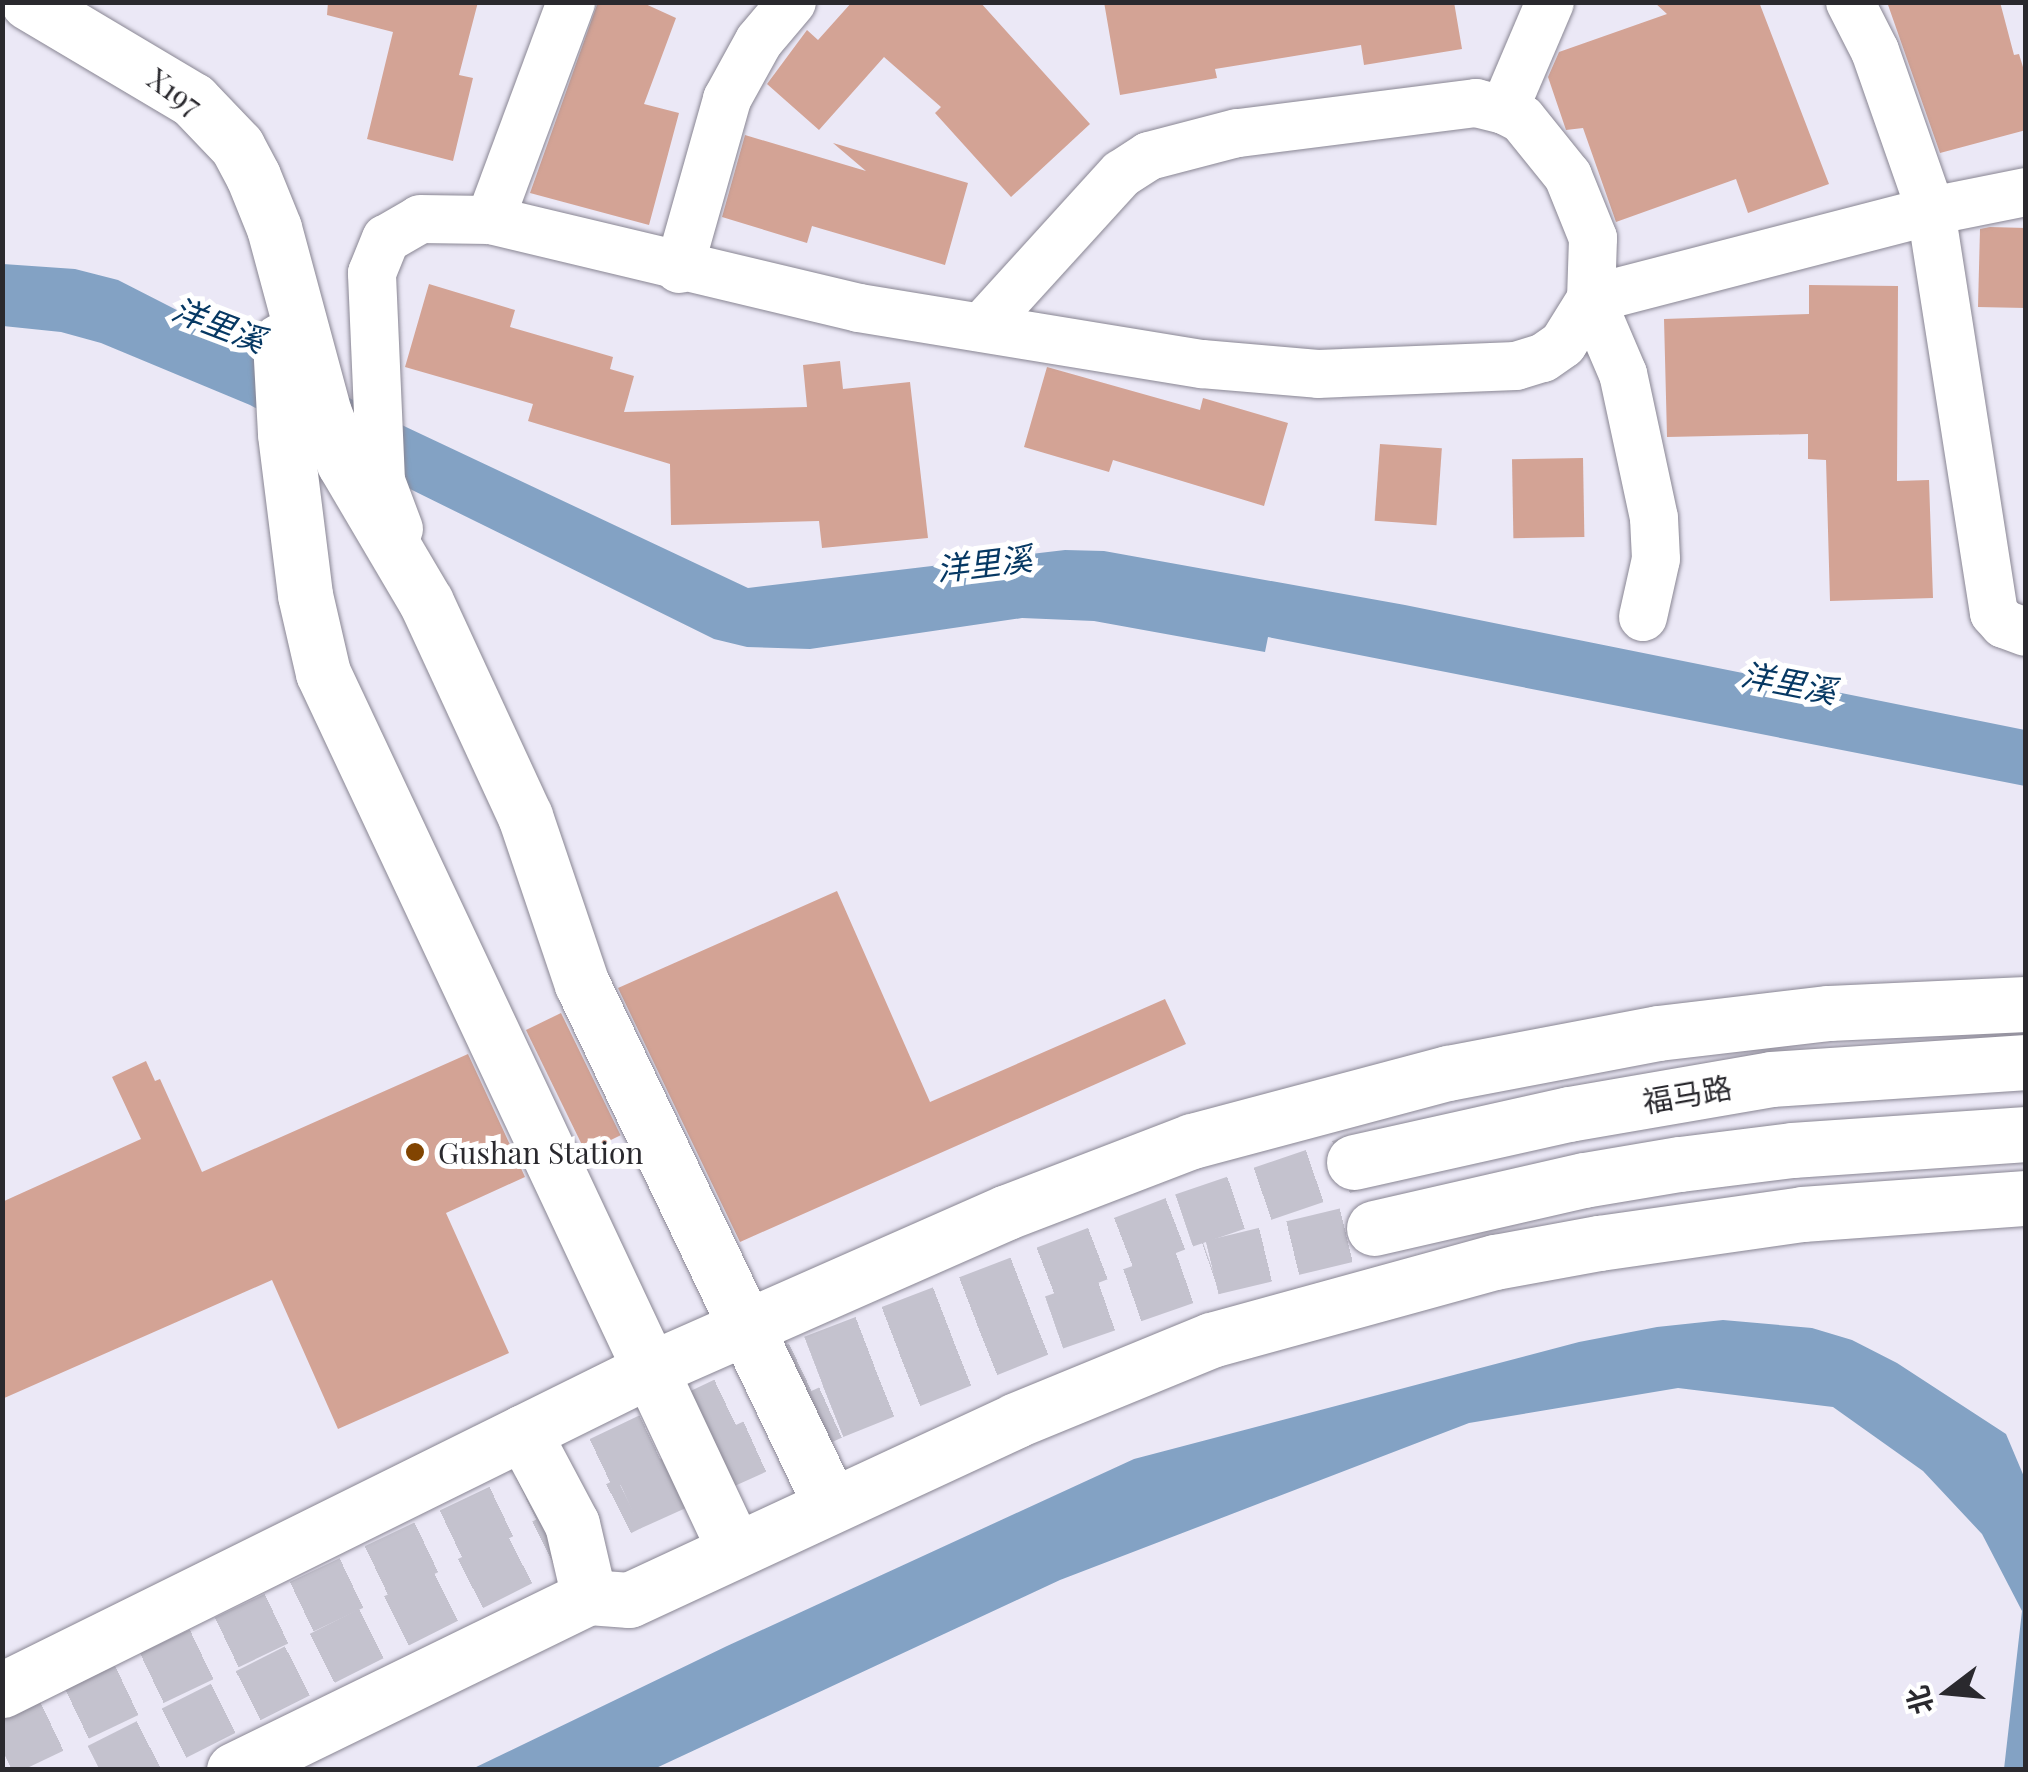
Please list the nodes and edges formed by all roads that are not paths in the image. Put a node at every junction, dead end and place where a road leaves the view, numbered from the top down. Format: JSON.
{"nodes":[{"id":1,"x":28,"y":2,"type":"edge"},
{"id":2,"x":571,"y":2,"type":"edge"},
{"id":3,"x":792,"y":2,"type":"edge"},
{"id":4,"x":1550,"y":2,"type":"edge"},
{"id":5,"x":1850,"y":2,"type":"edge"},
{"id":6,"x":1504,"y":110,"type":"junction"},
{"id":7,"x":2026,"y":192,"type":"edge"},
{"id":8,"x":1931,"y":210,"type":"junction"},
{"id":9,"x":490,"y":220,"type":"junction"},
{"id":10,"x":679,"y":268,"type":"junction"},
{"id":11,"x":1591,"y":299,"type":"junction"},
{"id":12,"x":982,"y":327,"type":"junction"},
{"id":13,"x":290,"y":328,"type":"junction"},
{"id":14,"x":362,"y":472,"type":"junction"},
{"id":15,"x":1644,"y":617,"type":"dead end"},
{"id":16,"x":2026,"y":632,"type":"edge"},
{"id":17,"x":2026,"y":1004,"type":"edge"},
{"id":18,"x":2026,"y":1062,"type":"edge"},
{"id":19,"x":2026,"y":1134,"type":"edge"},
{"id":20,"x":1354,"y":1162,"type":"tunnel mouth"},
{"id":21,"x":2026,"y":1198,"type":"edge"},
{"id":22,"x":1374,"y":1228,"type":"tunnel mouth"},
{"id":23,"x":745,"y":1327,"type":"junction"},
{"id":24,"x":651,"y":1368,"type":"junction"},
{"id":25,"x":522,"y":1432,"type":"junction"},
{"id":26,"x":831,"y":1504,"type":"junction"},
{"id":27,"x":735,"y":1550,"type":"junction"},
{"id":28,"x":589,"y":1597,"type":"junction"},
{"id":29,"x":2,"y":1690,"type":"edge"},
{"id":30,"x":234,"y":1770,"type":"edge"}],
"edges":[{"from":1,"to":13,"type":"main road","name":"X197","number":"X197"},
{"from":2,"to":9,"type":"street"},
{"from":3,"to":10,"type":"street"},
{"from":4,"to":6,"type":"street"},
{"from":5,"to":8,"type":"street"},
{"from":6,"to":11,"type":"street"},
{"from":6,"to":12,"type":"street"},
{"from":7,"to":8,"type":"street"},
{"from":8,"to":11,"type":"street"},
{"from":8,"to":16,"type":"street"},
{"from":9,"to":10,"type":"street"},
{"from":9,"to":14,"type":"street"},
{"from":10,"to":12,"type":"street"},
{"from":11,"to":12,"type":"street"},
{"from":11,"to":15,"type":"street"},
{"from":13,"to":14,"type":"main road"},
{"from":13,"to":24,"type":"main road"},
{"from":14,"to":23,"type":"main road"},
{"from":17,"to":23,"type":"main road"},
{"from":18,"to":20,"type":"main road","name":"福马路"},
{"from":19,"to":22,"type":"main road"},
{"from":21,"to":26,"type":"main road"},
{"from":23,"to":24,"type":"main road"},
{"from":23,"to":26,"type":"main road"},
{"from":24,"to":25,"type":"main road"},
{"from":24,"to":27,"type":"main road"},
{"from":25,"to":28,"type":"main road"},
{"from":25,"to":29,"type":"main road"},
{"from":26,"to":27,"type":"main road"},
{"from":27,"to":28,"type":"main road"},
{"from":28,"to":30,"type":"main road"}]}
